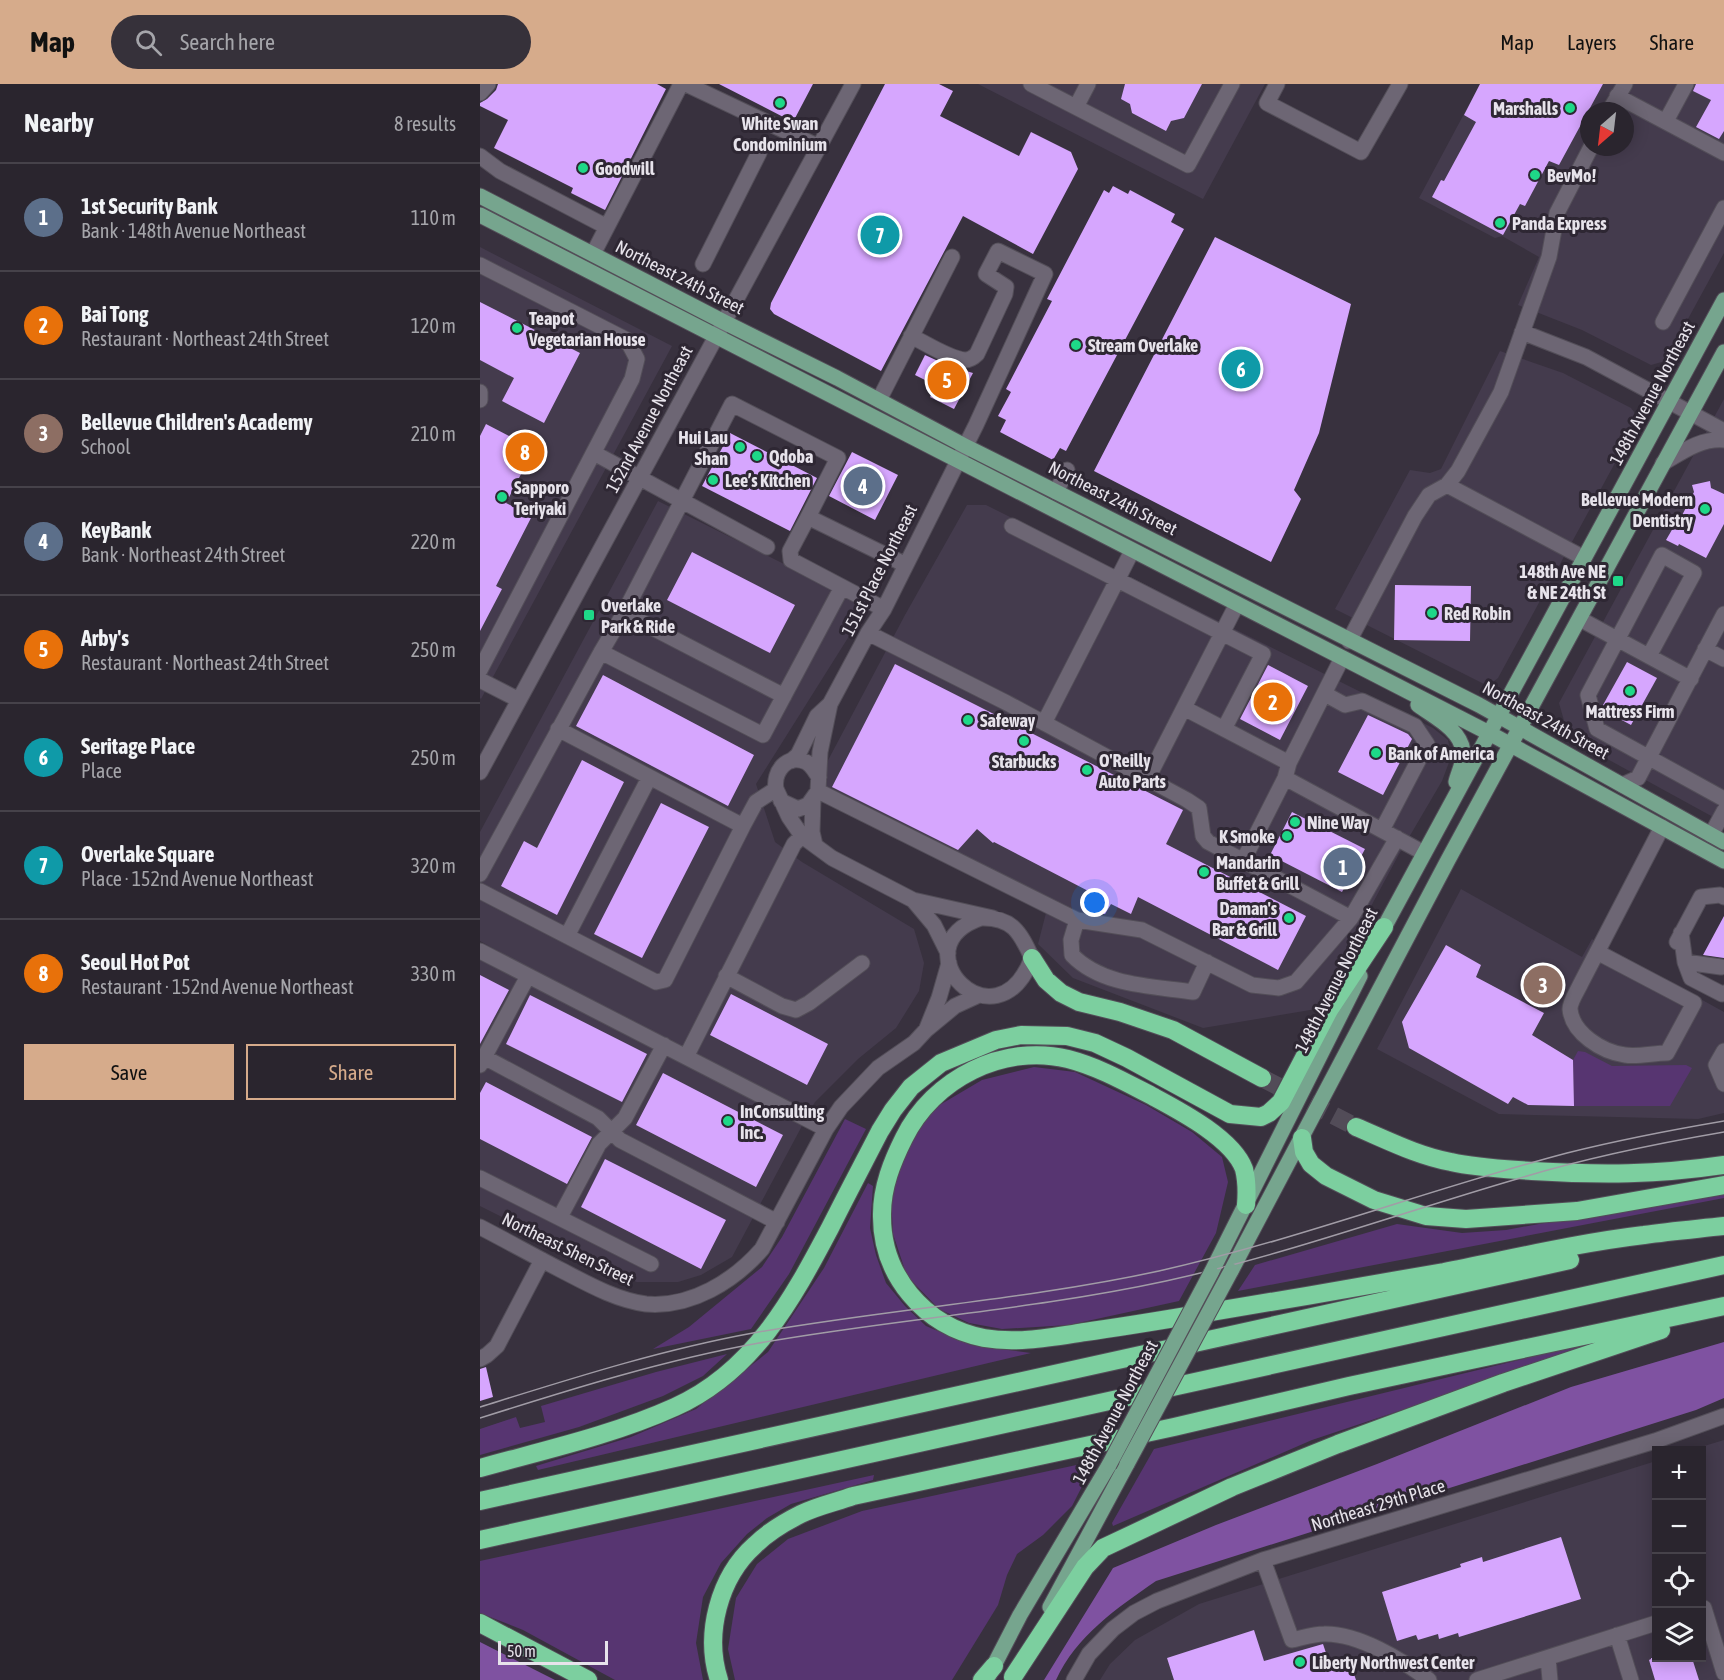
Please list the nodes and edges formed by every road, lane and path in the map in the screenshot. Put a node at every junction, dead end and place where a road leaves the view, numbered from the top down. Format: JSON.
{"nodes":[{"id":1,"x":488,"y":84,"type":"edge"},
{"id":2,"x":681,"y":84,"type":"edge"},
{"id":3,"x":686,"y":84,"type":"edge"},
{"id":4,"x":853,"y":84,"type":"edge"},
{"id":5,"x":1031,"y":84,"type":"edge"},
{"id":6,"x":1088,"y":84,"type":"edge"},
{"id":7,"x":1232,"y":84,"type":"edge"},
{"id":8,"x":1277,"y":84,"type":"edge"},
{"id":9,"x":1400,"y":84,"type":"edge"},
{"id":10,"x":1686,"y":84,"type":"edge"},
{"id":11,"x":1621,"y":90,"type":"edge"},
{"id":12,"x":480,"y":93,"type":"edge"},
{"id":13,"x":1076,"y":107,"type":"junction"},
{"id":14,"x":1666,"y":121,"type":"junction"},
{"id":15,"x":819,"y":147,"type":"junction"},
{"id":16,"x":759,"y":153,"type":"dead end"},
{"id":17,"x":1724,"y":153,"type":"edge"},
{"id":18,"x":480,"y":156,"type":"edge"},
{"id":19,"x":1586,"y":156,"type":"edge"},
{"id":20,"x":484,"y":200,"type":"edge"},
{"id":21,"x":1724,"y":208,"type":"edge"},
{"id":22,"x":480,"y":215,"type":"edge"},
{"id":23,"x":607,"y":227,"type":"junction"},
{"id":24,"x":528,"y":240,"type":"junction"},
{"id":25,"x":593,"y":254,"type":"junction"},
{"id":26,"x":952,"y":256,"type":"dead end"},
{"id":27,"x":703,"y":264,"type":"dead end"},
{"id":28,"x":480,"y":265,"type":"edge"},
{"id":29,"x":1724,"y":300,"type":"edge"},
{"id":30,"x":724,"y":322,"type":"junction"},
{"id":31,"x":1663,"y":322,"type":"dead end"},
{"id":32,"x":1522,"y":332,"type":"junction"},
{"id":33,"x":911,"y":336,"type":"junction"},
{"id":34,"x":716,"y":337,"type":"junction"},
{"id":35,"x":1724,"y":352,"type":"edge"},
{"id":36,"x":480,"y":392,"type":"edge"},
{"id":37,"x":480,"y":400,"type":"edge"},
{"id":38,"x":879,"y":400,"type":"junction"},
{"id":39,"x":1670,"y":401,"type":"junction"},
{"id":40,"x":1690,"y":412,"type":"junction"},
{"id":41,"x":1724,"y":431,"type":"edge"},
{"id":42,"x":1724,"y":440,"type":"edge"},
{"id":43,"x":594,"y":453,"type":"junction"},
{"id":44,"x":961,"y":453,"type":"junction"},
{"id":45,"x":1663,"y":464,"type":"junction"},
{"id":46,"x":1067,"y":470,"type":"dead end"},
{"id":47,"x":640,"y":477,"type":"junction"},
{"id":48,"x":1447,"y":485,"type":"junction"},
{"id":49,"x":1056,"y":492,"type":"junction"},
{"id":50,"x":682,"y":502,"type":"junction"},
{"id":51,"x":808,"y":517,"type":"junction"},
{"id":52,"x":1012,"y":526,"type":"dead end"},
{"id":53,"x":1148,"y":538,"type":"junction"},
{"id":54,"x":767,"y":547,"type":"dead end"},
{"id":55,"x":1132,"y":551,"type":"junction"},
{"id":56,"x":1584,"y":558,"type":"junction"},
{"id":57,"x":906,"y":565,"type":"junction"},
{"id":58,"x":1117,"y":578,"type":"junction"},
{"id":59,"x":842,"y":587,"type":"junction"},
{"id":60,"x":1237,"y":604,"type":"junction"},
{"id":61,"x":884,"y":609,"type":"junction"},
{"id":62,"x":624,"y":613,"type":"junction"},
{"id":63,"x":1724,"y":614,"type":"edge"},
{"id":64,"x":1580,"y":619,"type":"junction"},
{"id":65,"x":1222,"y":632,"type":"junction"},
{"id":66,"x":868,"y":633,"type":"junction"},
{"id":67,"x":1618,"y":639,"type":"junction"},
{"id":68,"x":1349,"y":641,"type":"junction"},
{"id":69,"x":1705,"y":649,"type":"junction"},
{"id":70,"x":601,"y":652,"type":"junction"},
{"id":71,"x":1649,"y":656,"type":"junction"},
{"id":72,"x":1342,"y":658,"type":"junction"},
{"id":73,"x":1724,"y":659,"type":"edge"},
{"id":74,"x":480,"y":670,"type":"edge"},
{"id":75,"x":1368,"y":671,"type":"junction"},
{"id":76,"x":1691,"y":679,"type":"junction"},
{"id":77,"x":480,"y":680,"type":"edge"},
{"id":78,"x":1325,"y":694,"type":"junction"},
{"id":79,"x":784,"y":696,"type":"junction"},
{"id":80,"x":519,"y":700,"type":"junction"},
{"id":81,"x":831,"y":704,"type":"junction"},
{"id":82,"x":1184,"y":708,"type":"junction"},
{"id":83,"x":1498,"y":715,"type":"junction"},
{"id":84,"x":1044,"y":723,"type":"junction"},
{"id":85,"x":1520,"y":727,"type":"junction"},
{"id":86,"x":558,"y":729,"type":"junction"},
{"id":87,"x":1224,"y":729,"type":"junction"},
{"id":88,"x":1489,"y":733,"type":"junction"},
{"id":89,"x":1510,"y":744,"type":"junction"},
{"id":90,"x":1650,"y":756,"type":"junction"},
{"id":91,"x":791,"y":761,"type":"junction"},
{"id":92,"x":1289,"y":763,"type":"junction"},
{"id":93,"x":480,"y":772,"type":"edge"},
{"id":94,"x":649,"y":778,"type":"junction"},
{"id":95,"x":1148,"y":778,"type":"junction"},
{"id":96,"x":1285,"y":778,"type":"junction"},
{"id":97,"x":1622,"y":785,"type":"junction"},
{"id":98,"x":817,"y":789,"type":"junction"},
{"id":99,"x":1600,"y":794,"type":"junction"},
{"id":100,"x":778,"y":795,"type":"junction"},
{"id":101,"x":1724,"y":799,"type":"edge"},
{"id":102,"x":1448,"y":808,"type":"junction"},
{"id":103,"x":1724,"y":811,"type":"edge"},
{"id":104,"x":743,"y":826,"type":"junction"},
{"id":105,"x":1662,"y":827,"type":"junction"},
{"id":106,"x":1382,"y":830,"type":"junction"},
{"id":107,"x":1397,"y":838,"type":"junction"},
{"id":108,"x":1717,"y":839,"type":"edge"},
{"id":109,"x":809,"y":841,"type":"junction"},
{"id":110,"x":1424,"y":853,"type":"junction"},
{"id":111,"x":1243,"y":861,"type":"junction"},
{"id":112,"x":1724,"y":861,"type":"edge"},
{"id":113,"x":480,"y":874,"type":"edge"},
{"id":114,"x":480,"y":891,"type":"edge"},
{"id":115,"x":1723,"y":893,"type":"edge"},
{"id":116,"x":913,"y":900,"type":"junction"},
{"id":117,"x":993,"y":918,"type":"junction"},
{"id":118,"x":1351,"y":918,"type":"junction"},
{"id":119,"x":1077,"y":920,"type":"junction"},
{"id":120,"x":1384,"y":927,"type":"junction"},
{"id":121,"x":567,"y":936,"type":"junction"},
{"id":122,"x":480,"y":951,"type":"edge"},
{"id":123,"x":1597,"y":952,"type":"junction"},
{"id":124,"x":948,"y":958,"type":"junction"},
{"id":125,"x":1032,"y":958,"type":"junction"},
{"id":126,"x":1207,"y":962,"type":"junction"},
{"id":127,"x":1685,"y":962,"type":"junction"},
{"id":128,"x":862,"y":963,"type":"dead end"},
{"id":129,"x":1721,"y":967,"type":"dead end"},
{"id":130,"x":528,"y":976,"type":"junction"},
{"id":131,"x":726,"y":976,"type":"junction"},
{"id":132,"x":1724,"y":993,"type":"edge"},
{"id":133,"x":979,"y":995,"type":"junction"},
{"id":134,"x":926,"y":1030,"type":"junction"},
{"id":135,"x":664,"y":1045,"type":"junction"},
{"id":136,"x":1724,"y":1051,"type":"edge"},
{"id":137,"x":686,"y":1057,"type":"junction"},
{"id":138,"x":482,"y":1061,"type":"edge"},
{"id":139,"x":1262,"y":1078,"type":"tunnel mouth"},
{"id":140,"x":1724,"y":1084,"type":"edge"},
{"id":141,"x":1356,"y":1127,"type":"tunnel mouth"},
{"id":142,"x":826,"y":1129,"type":"junction"},
{"id":143,"x":610,"y":1132,"type":"junction"},
{"id":144,"x":1302,"y":1138,"type":"junction"},
{"id":145,"x":1724,"y":1165,"type":"edge"},
{"id":146,"x":480,"y":1178,"type":"edge"},
{"id":147,"x":1724,"y":1185,"type":"edge"},
{"id":148,"x":1246,"y":1205,"type":"junction"},
{"id":149,"x":560,"y":1217,"type":"junction"},
{"id":150,"x":777,"y":1222,"type":"junction"},
{"id":151,"x":1724,"y":1226,"type":"edge"},
{"id":152,"x":480,"y":1227,"type":"edge"},
{"id":153,"x":542,"y":1260,"type":"junction"},
{"id":154,"x":651,"y":1264,"type":"dead end"},
{"id":155,"x":1724,"y":1265,"type":"edge"},
{"id":156,"x":1724,"y":1306,"type":"edge"},
{"id":157,"x":1724,"y":1312,"type":"edge"},
{"id":158,"x":480,"y":1359,"type":"edge"},
{"id":159,"x":1724,"y":1416,"type":"edge"},
{"id":160,"x":1657,"y":1446,"type":"edge"},
{"id":161,"x":1652,"y":1447,"type":"edge"},
{"id":162,"x":480,"y":1468,"type":"edge"},
{"id":163,"x":480,"y":1501,"type":"edge"},
{"id":164,"x":480,"y":1540,"type":"edge"},
{"id":165,"x":1263,"y":1560,"type":"junction"},
{"id":166,"x":1703,"y":1608,"type":"edge"},
{"id":167,"x":480,"y":1623,"type":"edge"},
{"id":168,"x":1652,"y":1624,"type":"edge"},
{"id":169,"x":1617,"y":1635,"type":"junction"},
{"id":170,"x":1548,"y":1658,"type":"junction"},
{"id":171,"x":1724,"y":1674,"type":"edge"},
{"id":172,"x":987,"y":1675,"type":"edge"},
{"id":173,"x":1012,"y":1678,"type":"edge"},
{"id":174,"x":588,"y":1680,"type":"edge"},
{"id":175,"x":719,"y":1680,"type":"edge"},
{"id":176,"x":1074,"y":1680,"type":"edge"},
{"id":177,"x":1429,"y":1680,"type":"edge"},
{"id":178,"x":1478,"y":1680,"type":"edge"},
{"id":179,"x":1550,"y":1680,"type":"edge"},
{"id":180,"x":1631,"y":1680,"type":"edge"}],
"edges":[{"from":1,"to":12,"type":"street"},
{"from":2,"to":23,"type":"street"},
{"from":3,"to":15,"type":"street"},
{"from":4,"to":15,"type":"street","name":"152nd Avenue Northeast"},
{"from":5,"to":13,"type":"street"},
{"from":6,"to":13,"type":"street"},
{"from":7,"to":13,"type":"street"},
{"from":8,"to":9,"type":"street"},
{"from":10,"to":14,"type":"street"},
{"from":11,"to":14,"type":"street"},
{"from":14,"to":17,"type":"street"},
{"from":15,"to":30,"type":"street","name":"152nd Avenue Northeast"},
{"from":16,"to":27,"type":"street"},
{"from":18,"to":23,"type":"street"},
{"from":19,"to":32,"type":"street"},
{"from":20,"to":25,"type":"main road","name":"Northeast 24th Street"},
{"from":21,"to":31,"type":"street"},
{"from":22,"to":24,"type":"main road","name":"Northeast 24th Street"},
{"from":23,"to":25,"type":"street"},
{"from":24,"to":25,"type":"main road"},
{"from":24,"to":34,"type":"main road","name":"Northeast 24th Street"},
{"from":25,"to":30,"type":"main road","name":"Northeast 24th Street"},
{"from":26,"to":33,"type":"street"},
{"from":28,"to":43,"type":"street"},
{"from":29,"to":39,"type":"main road","name":"148th Avenue Northeast"},
{"from":30,"to":34,"type":"street","name":"152nd Avenue Northeast"},
{"from":30,"to":38,"type":"main road","name":"Northeast 24th Street"},
{"from":32,"to":39,"type":"street"},
{"from":32,"to":48,"type":"street"},
{"from":33,"to":38,"type":"street"},
{"from":33,"to":44,"type":"street","name":"151st Place Northeast"},
{"from":34,"to":44,"type":"main road","name":"Northeast 24th Street"},
{"from":34,"to":47,"type":"street","name":"152nd Avenue Northeast"},
{"from":35,"to":40,"type":"main road","name":"148th Avenue Northeast"},
{"from":36,"to":37,"type":"street"},
{"from":38,"to":44,"type":"main road","name":"Northeast 24th Street"},
{"from":39,"to":40,"type":"street"},
{"from":39,"to":56,"type":"main road","name":"148th Avenue Northeast"},
{"from":40,"to":41,"type":"street"},
{"from":40,"to":45,"type":"main road","name":"148th Avenue Northeast"},
{"from":42,"to":45,"type":"street"},
{"from":43,"to":47,"type":"street"},
{"from":43,"to":74,"type":"street"},
{"from":44,"to":49,"type":"main road","name":"Northeast 24th Street"},
{"from":44,"to":55,"type":"main road","name":"Northeast 24th Street"},
{"from":44,"to":57,"type":"street","name":"151st Place Northeast"},
{"from":45,"to":64,"type":"main road","name":"148th Avenue Northeast"},
{"from":46,"to":49,"type":"street"},
{"from":47,"to":50,"type":"street"},
{"from":47,"to":80,"type":"street","name":"152nd Avenue Northeast"},
{"from":48,"to":56,"type":"street"},
{"from":48,"to":68,"type":"street"},
{"from":49,"to":53,"type":"main road","name":"Northeast 24th Street"},
{"from":50,"to":51,"type":"street"},
{"from":50,"to":54,"type":"street"},
{"from":50,"to":62,"type":"street"},
{"from":51,"to":57,"type":"street"},
{"from":51,"to":59,"type":"street"},
{"from":52,"to":58,"type":"street"},
{"from":53,"to":55,"type":"main road"},
{"from":53,"to":68,"type":"main road","name":"Northeast 24th Street"},
{"from":55,"to":58,"type":"street"},
{"from":55,"to":60,"type":"main road","name":"Northeast 24th Street"},
{"from":56,"to":83,"type":"main road","name":"148th Avenue Northeast"},
{"from":57,"to":61,"type":"street","name":"151st Place Northeast"},
{"from":58,"to":65,"type":"street"},
{"from":58,"to":84,"type":"street"},
{"from":59,"to":61,"type":"street"},
{"from":59,"to":79,"type":"street"},
{"from":60,"to":65,"type":"street"},
{"from":60,"to":72,"type":"main road","name":"Northeast 24th Street"},
{"from":61,"to":66,"type":"street","name":"151st Place Northeast"},
{"from":62,"to":70,"type":"street"},
{"from":62,"to":79,"type":"street"},
{"from":63,"to":69,"type":"street"},
{"from":64,"to":67,"type":"street"},
{"from":64,"to":85,"type":"main road","name":"148th Avenue Northeast"},
{"from":65,"to":82,"type":"street"},
{"from":65,"to":87,"type":"street"},
{"from":66,"to":81,"type":"street","name":"151st Place Northeast"},
{"from":66,"to":84,"type":"street"},
{"from":67,"to":71,"type":"street"},
{"from":67,"to":71,"type":"street"},
{"from":67,"to":90,"type":"street"},
{"from":68,"to":83,"type":"main road","name":"Northeast 24th Street"},
{"from":69,"to":73,"type":"street"},
{"from":69,"to":76,"type":"street"},
{"from":70,"to":79,"type":"street"},
{"from":70,"to":86,"type":"street"},
{"from":71,"to":76,"type":"street"},
{"from":72,"to":75,"type":"main road","name":"Northeast 24th Street"},
{"from":72,"to":78,"type":"street"},
{"from":75,"to":88,"type":"main road","name":"Northeast 24th Street"},
{"from":75,"to":102,"type":"main road"},
{"from":76,"to":90,"type":"street"},
{"from":77,"to":80,"type":"street"},
{"from":78,"to":92,"type":"street"},
{"from":78,"to":106,"type":"street"},
{"from":80,"to":93,"type":"street","name":"152nd Avenue Northeast"},
{"from":81,"to":91,"type":"street","name":"151st Place Northeast"},
{"from":81,"to":98,"type":"street","name":"151st Place Northeast"},
{"from":82,"to":87,"type":"street"},
{"from":82,"to":95,"type":"street"},
{"from":83,"to":85,"type":"main road","name":"Northeast 24th Street"},
{"from":83,"to":88,"type":"main road","name":"148th Avenue Northeast"},
{"from":84,"to":95,"type":"street"},
{"from":85,"to":89,"type":"main road","name":"148th Avenue Northeast"},
{"from":85,"to":97,"type":"main road","name":"Northeast 24th Street"},
{"from":86,"to":94,"type":"street"},
{"from":86,"to":113,"type":"street"},
{"from":87,"to":92,"type":"street"},
{"from":88,"to":89,"type":"main road","name":"Northeast 24th Street"},
{"from":88,"to":102,"type":"main road","name":"148th Avenue Northeast"},
{"from":89,"to":99,"type":"main road","name":"Northeast 24th Street"},
{"from":89,"to":144,"type":"main road","name":"148th Avenue Northeast"},
{"from":90,"to":97,"type":"street"},
{"from":90,"to":101,"type":"street"},
{"from":91,"to":98,"type":"street"},
{"from":91,"to":100,"type":"street"},
{"from":92,"to":96,"type":"street"},
{"from":94,"to":104,"type":"street"},
{"from":94,"to":121,"type":"street"},
{"from":95,"to":111,"type":"street"},
{"from":96,"to":106,"type":"street"},
{"from":96,"to":111,"type":"street"},
{"from":97,"to":99,"type":"main road"},
{"from":97,"to":108,"type":"main road","name":"Northeast 24th Street"},
{"from":98,"to":100,"type":"street"},
{"from":98,"to":109,"type":"street","name":"151st Place Northeast"},
{"from":98,"to":119,"type":"street"},
{"from":99,"to":105,"type":"main road","name":"Northeast 24th Street"},
{"from":100,"to":104,"type":"street"},
{"from":100,"to":109,"type":"street"},
{"from":102,"to":110,"type":"main road","name":"148th Avenue Northeast"},
{"from":103,"to":108,"type":"street"},
{"from":104,"to":121,"type":"street"},
{"from":105,"to":112,"type":"main road","name":"Northeast 24th Street"},
{"from":105,"to":123,"type":"street"},
{"from":106,"to":107,"type":"street"},
{"from":107,"to":110,"type":"street"},
{"from":107,"to":118,"type":"street"},
{"from":109,"to":116,"type":"street"},
{"from":109,"to":131,"type":"street"},
{"from":110,"to":120,"type":"main road","name":"148th Avenue Northeast"},
{"from":111,"to":118,"type":"street"},
{"from":114,"to":121,"type":"street"},
{"from":115,"to":127,"type":"street"},
{"from":116,"to":117,"type":"street"},
{"from":116,"to":124,"type":"street"},
{"from":117,"to":124,"type":"street"},
{"from":117,"to":125,"type":"street"},
{"from":118,"to":126,"type":"street"},
{"from":119,"to":126,"type":"street"},
{"from":119,"to":126,"type":"street"},
{"from":120,"to":148,"type":"main road","name":"148th Avenue Northeast"},
{"from":120,"to":162,"type":"highway"},
{"from":122,"to":130,"type":"street"},
{"from":123,"to":123,"type":"street"},
{"from":124,"to":133,"type":"street"},
{"from":124,"to":134,"type":"street"},
{"from":125,"to":133,"type":"street"},
{"from":125,"to":139,"type":"highway"},
{"from":127,"to":129,"type":"street"},
{"from":127,"to":132,"type":"street"},
{"from":128,"to":131,"type":"street"},
{"from":130,"to":135,"type":"street"},
{"from":130,"to":138,"type":"street"},
{"from":131,"to":137,"type":"street"},
{"from":133,"to":134,"type":"street","name":"Northeast Shen Street"},
{"from":134,"to":142,"type":"street","name":"Northeast Shen Street"},
{"from":135,"to":137,"type":"street"},
{"from":135,"to":143,"type":"street"},
{"from":136,"to":140,"type":"street"},
{"from":137,"to":142,"type":"street"},
{"from":138,"to":143,"type":"street"},
{"from":141,"to":145,"type":"highway"},
{"from":142,"to":150,"type":"street","name":"Northeast Shen Street"},
{"from":143,"to":149,"type":"street"},
{"from":143,"to":150,"type":"street"},
{"from":144,"to":147,"type":"highway"},
{"from":144,"to":173,"type":"main road","name":"148th Avenue Northeast","bridge":true},
{"from":146,"to":149,"type":"street"},
{"from":148,"to":151,"type":"highway"},
{"from":148,"to":172,"type":"main road","name":"148th Avenue Northeast","bridge":true},
{"from":149,"to":154,"type":"street"},
{"from":150,"to":153,"type":"street","name":"Northeast Shen Street"},
{"from":151,"to":163,"type":"highway"},
{"from":152,"to":153,"type":"street","name":"Northeast Shen Street"},
{"from":153,"to":158,"type":"street"},
{"from":155,"to":164,"type":"highway"},
{"from":156,"to":175,"type":"highway"},
{"from":157,"to":173,"type":"highway"},
{"from":159,"to":160,"type":"street","name":"Northeast 29th Place"},
{"from":161,"to":165,"type":"street","name":"Northeast 29th Place"},
{"from":165,"to":176,"type":"street","name":"Northeast 29th Place"},
{"from":165,"to":177,"type":"street"},
{"from":166,"to":171,"type":"street"},
{"from":167,"to":174,"type":"highway"},
{"from":168,"to":169,"type":"street"},
{"from":169,"to":170,"type":"street"},
{"from":169,"to":180,"type":"street"},
{"from":170,"to":178,"type":"street"},
{"from":170,"to":179,"type":"street"}]}
